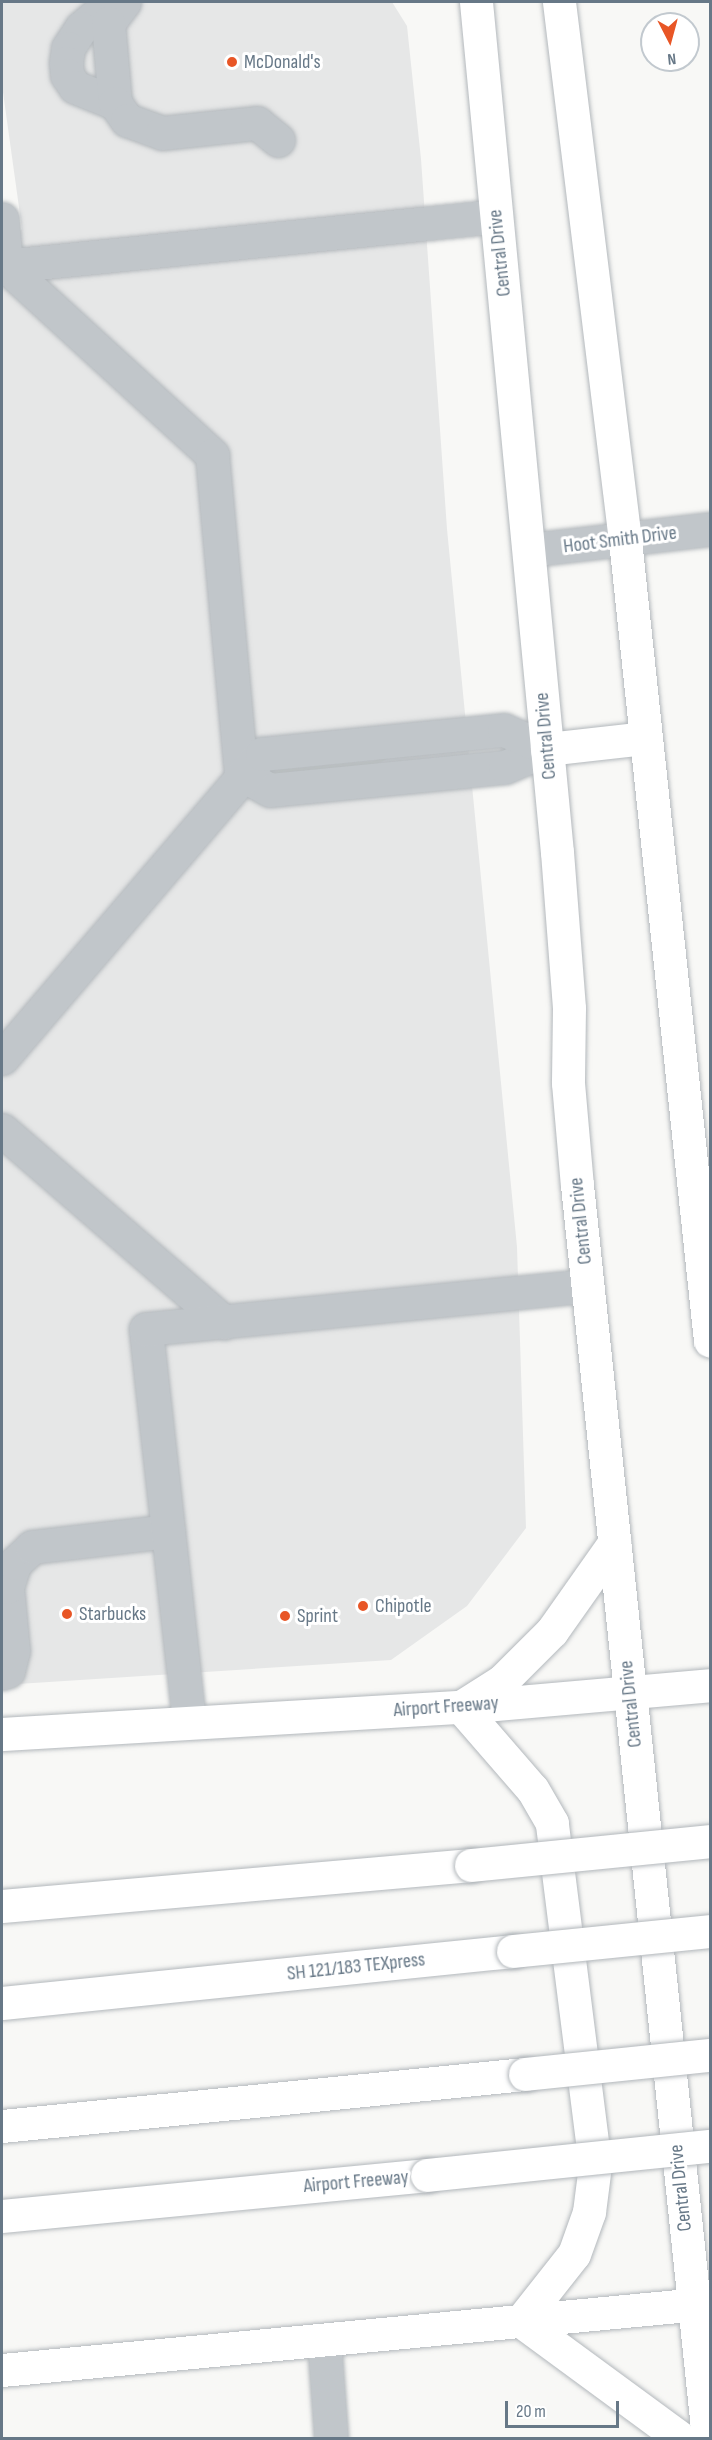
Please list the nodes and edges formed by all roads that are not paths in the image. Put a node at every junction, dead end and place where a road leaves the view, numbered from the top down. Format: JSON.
{"nodes":[{"id":1,"x":112,"y":2,"type":"edge"},
{"id":2,"x":124,"y":2,"type":"edge"},
{"id":3,"x":476,"y":2,"type":"edge"},
{"id":4,"x":560,"y":2,"type":"edge"},
{"id":5,"x":115,"y":103,"type":"junction"},
{"id":6,"x":278,"y":140,"type":"dead end"},
{"id":7,"x":496,"y":216,"type":"junction"},
{"id":8,"x":2,"y":219,"type":"edge"},
{"id":9,"x":6,"y":266,"type":"junction"},
{"id":10,"x":711,"y":529,"type":"edge"},
{"id":11,"x":625,"y":540,"type":"junction"},
{"id":12,"x":529,"y":550,"type":"junction"},
{"id":13,"x":645,"y":738,"type":"junction"},
{"id":14,"x":547,"y":749,"type":"junction"},
{"id":15,"x":242,"y":774,"type":"junction"},
{"id":16,"x":2,"y":1058,"type":"edge"},
{"id":17,"x":2,"y":1130,"type":"edge"},
{"id":18,"x":587,"y":1286,"type":"junction"},
{"id":19,"x":708,"y":1298,"type":"edge"},
{"id":20,"x":224,"y":1322,"type":"junction"},
{"id":21,"x":711,"y":1340,"type":"edge"},
{"id":22,"x":168,"y":1532,"type":"junction"},
{"id":23,"x":614,"y":1543,"type":"junction"},
{"id":24,"x":2,"y":1673,"type":"edge"},
{"id":25,"x":711,"y":1685,"type":"edge"},
{"id":26,"x":630,"y":1693,"type":"junction"},
{"id":27,"x":461,"y":1707,"type":"junction"},
{"id":28,"x":189,"y":1721,"type":"junction"},
{"id":29,"x":2,"y":1734,"type":"edge"},
{"id":30,"x":711,"y":1841,"type":"edge"},
{"id":31,"x":2,"y":1906,"type":"edge"},
{"id":32,"x":711,"y":1931,"type":"edge"},
{"id":33,"x":2,"y":2003,"type":"edge"},
{"id":34,"x":711,"y":2055,"type":"edge"},
{"id":35,"x":2,"y":2126,"type":"edge"},
{"id":36,"x":711,"y":2146,"type":"edge"},
{"id":37,"x":2,"y":2216,"type":"edge"},
{"id":38,"x":702,"y":2304,"type":"edge"},
{"id":39,"x":521,"y":2321,"type":"junction"},
{"id":40,"x":324,"y":2340,"type":"junction"},
{"id":41,"x":2,"y":2370,"type":"edge"},
{"id":42,"x":331,"y":2439,"type":"edge"},
{"id":43,"x":680,"y":2439,"type":"edge"},
{"id":44,"x":708,"y":2439,"type":"edge"}],
"edges":[{"from":1,"to":5,"type":"street"},
{"from":2,"to":5,"type":"street"},
{"from":3,"to":7,"type":"main road","name":"Central Drive"},
{"from":4,"to":11,"type":"main road"},
{"from":5,"to":6,"type":"street"},
{"from":7,"to":9,"type":"street"},
{"from":7,"to":12,"type":"main road","name":"Central Drive"},
{"from":8,"to":9,"type":"street"},
{"from":9,"to":15,"type":"street"},
{"from":10,"to":11,"type":"street","name":"Hoot Smith Drive"},
{"from":11,"to":12,"type":"street","name":"Hoot Smith Drive"},
{"from":11,"to":13,"type":"main road"},
{"from":12,"to":14,"type":"main road","name":"Central Drive"},
{"from":13,"to":14,"type":"main road"},
{"from":13,"to":19,"type":"main road"},
{"from":14,"to":15,"type":"street"},
{"from":14,"to":18,"type":"main road","name":"Central Drive"},
{"from":15,"to":16,"type":"street"},
{"from":17,"to":20,"type":"street"},
{"from":18,"to":20,"type":"street"},
{"from":18,"to":23,"type":"main road","name":"Central Drive"},
{"from":19,"to":21,"type":"main road"},
{"from":20,"to":22,"type":"street"},
{"from":22,"to":24,"type":"street"},
{"from":22,"to":28,"type":"street"},
{"from":23,"to":26,"type":"main road","name":"Central Drive"},
{"from":23,"to":27,"type":"main road"},
{"from":25,"to":26,"type":"main road","name":"Airport Freeway"},
{"from":26,"to":27,"type":"main road","name":"Airport Freeway"},
{"from":26,"to":38,"type":"main road","name":"Central Drive"},
{"from":27,"to":28,"type":"main road","name":"Airport Freeway"},
{"from":27,"to":39,"type":"main road"},
{"from":28,"to":29,"type":"main road","name":"Airport Freeway"},
{"from":30,"to":31,"type":"main road","bridge":true},
{"from":32,"to":33,"type":"main road","name":"SH 121/183 TEXpress","bridge":true},
{"from":34,"to":35,"type":"main road","bridge":true},
{"from":36,"to":37,"type":"main road","name":"Airport Freeway","bridge":true},
{"from":38,"to":39,"type":"main road"},
{"from":38,"to":44,"type":"main road","name":"Central Drive"},
{"from":39,"to":40,"type":"main road"},
{"from":39,"to":43,"type":"main road"},
{"from":40,"to":41,"type":"main road"},
{"from":40,"to":42,"type":"street"}]}
